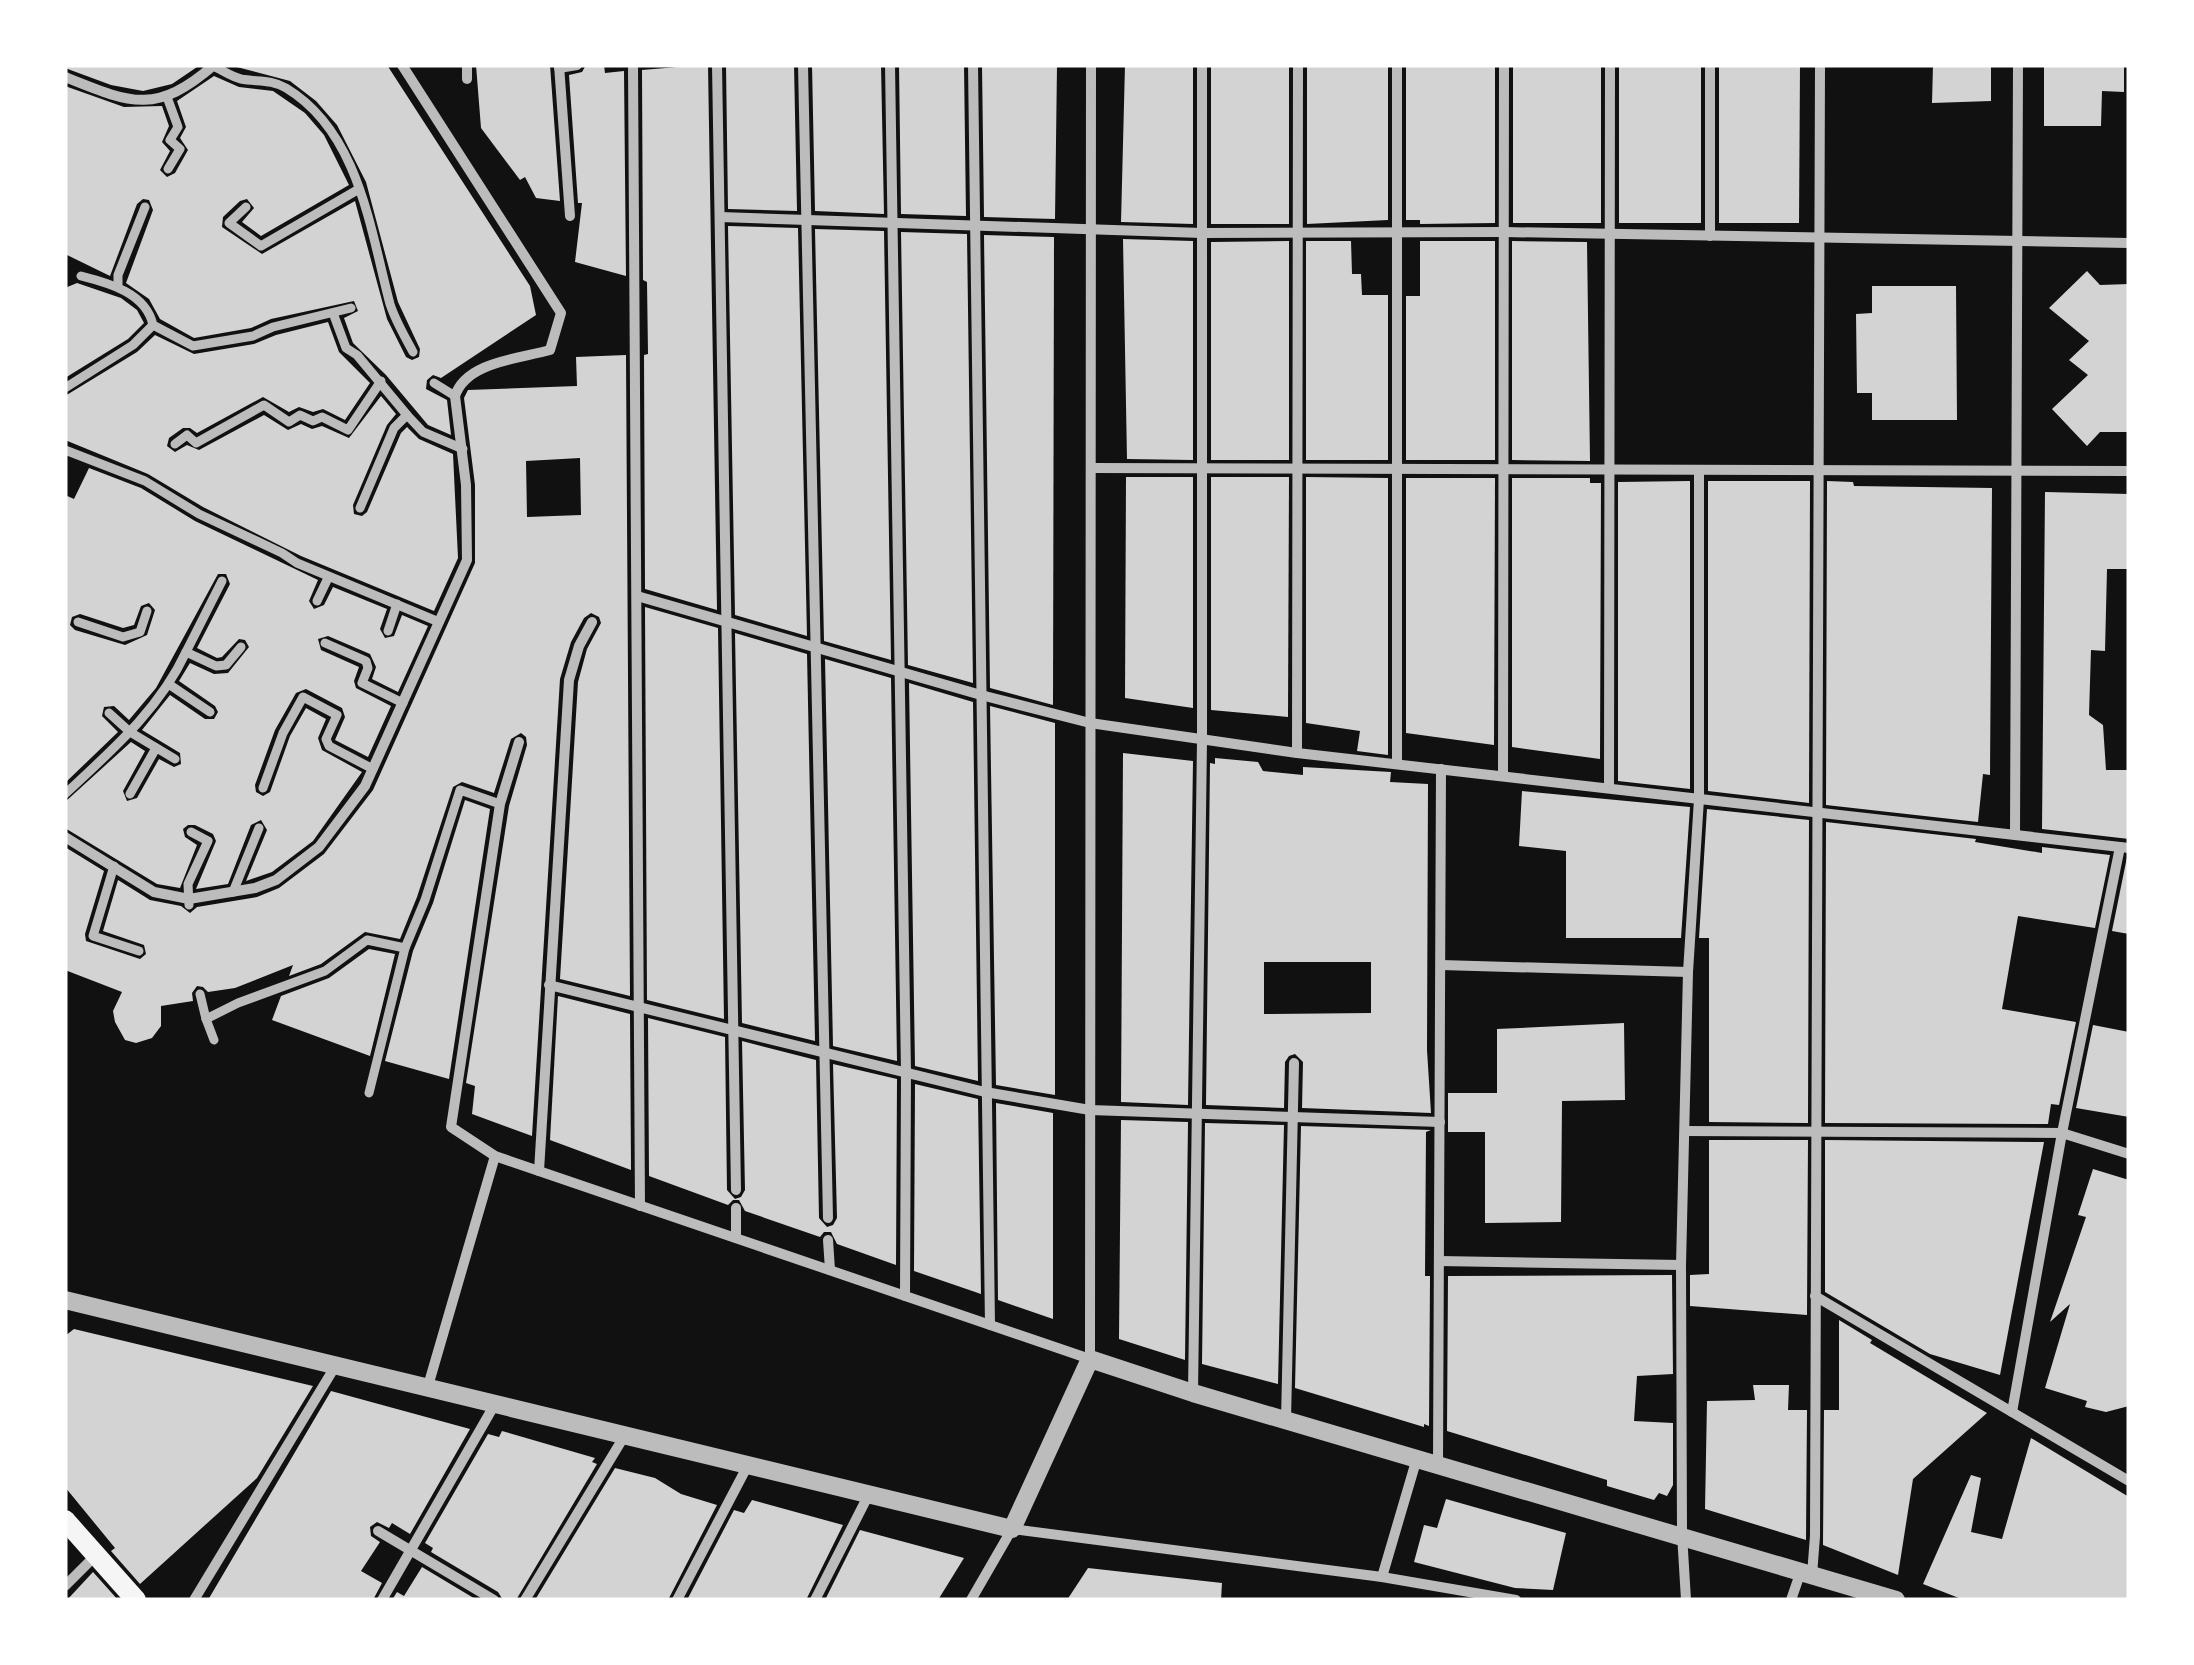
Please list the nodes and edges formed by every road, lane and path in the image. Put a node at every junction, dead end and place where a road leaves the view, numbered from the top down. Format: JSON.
{"nodes":[{"id":1,"x":402,"y":65,"type":"edge"},
{"id":2,"x":467,"y":65,"type":"edge"},
{"id":3,"x":577,"y":65,"type":"edge"},
{"id":4,"x":632,"y":65,"type":"edge"},
{"id":5,"x":716,"y":65,"type":"edge"},
{"id":6,"x":803,"y":65,"type":"edge"},
{"id":7,"x":890,"y":65,"type":"edge"},
{"id":8,"x":973,"y":65,"type":"edge"},
{"id":9,"x":1091,"y":65,"type":"edge"},
{"id":10,"x":1202,"y":65,"type":"edge"},
{"id":11,"x":1298,"y":65,"type":"edge"},
{"id":12,"x":1398,"y":65,"type":"edge"},
{"id":13,"x":1504,"y":65,"type":"edge"},
{"id":14,"x":1610,"y":65,"type":"edge"},
{"id":15,"x":1710,"y":65,"type":"edge"},
{"id":16,"x":1820,"y":65,"type":"edge"},
{"id":17,"x":2018,"y":65,"type":"edge"},
{"id":18,"x":214,"y":66,"type":"edge"},
{"id":19,"x":559,"y":66,"type":"edge"},
{"id":20,"x":73,"y":78,"type":"edge"},
{"id":21,"x":467,"y":78,"type":"dead end"},
{"id":22,"x":167,"y":98,"type":"junction"},
{"id":23,"x":168,"y":168,"type":"dead end"},
{"id":24,"x":359,"y":189,"type":"junction"},
{"id":25,"x":145,"y":206,"type":"dead end"},
{"id":26,"x":246,"y":207,"type":"dead end"},
{"id":27,"x":570,"y":216,"type":"dead end"},
{"id":28,"x":720,"y":217,"type":"junction"},
{"id":29,"x":806,"y":221,"type":"junction"},
{"id":30,"x":892,"y":223,"type":"junction"},
{"id":31,"x":974,"y":224,"type":"junction"},
{"id":32,"x":1090,"y":229,"type":"junction"},
{"id":33,"x":1300,"y":232,"type":"junction"},
{"id":34,"x":1504,"y":232,"type":"junction"},
{"id":35,"x":1202,"y":233,"type":"junction"},
{"id":36,"x":1398,"y":233,"type":"junction"},
{"id":37,"x":1610,"y":234,"type":"junction"},
{"id":38,"x":1710,"y":236,"type":"junction"},
{"id":39,"x":1822,"y":239,"type":"junction"},
{"id":40,"x":2016,"y":242,"type":"junction"},
{"id":41,"x":2129,"y":242,"type":"edge"},
{"id":42,"x":81,"y":276,"type":"dead end"},
{"id":43,"x":118,"y":285,"type":"junction"},
{"id":44,"x":351,"y":308,"type":"dead end"},
{"id":45,"x":334,"y":314,"type":"junction"},
{"id":46,"x":153,"y":325,"type":"junction"},
{"id":47,"x":413,"y":352,"type":"dead end"},
{"id":48,"x":380,"y":382,"type":"junction"},
{"id":49,"x":434,"y":383,"type":"dead end"},
{"id":50,"x":65,"y":387,"type":"edge"},
{"id":51,"x":456,"y":396,"type":"junction"},
{"id":52,"x":407,"y":414,"type":"junction"},
{"id":53,"x":174,"y":444,"type":"dead end"},
{"id":54,"x":463,"y":449,"type":"junction"},
{"id":55,"x":65,"y":450,"type":"edge"},
{"id":56,"x":1091,"y":468,"type":"junction"},
{"id":57,"x":1202,"y":468,"type":"junction"},
{"id":58,"x":1297,"y":469,"type":"junction"},
{"id":59,"x":1397,"y":469,"type":"junction"},
{"id":60,"x":1610,"y":469,"type":"junction"},
{"id":61,"x":1503,"y":470,"type":"junction"},
{"id":62,"x":1700,"y":470,"type":"junction"},
{"id":63,"x":1820,"y":470,"type":"junction"},
{"id":64,"x":2016,"y":470,"type":"junction"},
{"id":65,"x":2129,"y":471,"type":"edge"},
{"id":66,"x":360,"y":508,"type":"dead end"},
{"id":67,"x":328,"y":578,"type":"junction"},
{"id":68,"x":222,"y":580,"type":"dead end"},
{"id":69,"x":637,"y":596,"type":"junction"},
{"id":70,"x":317,"y":600,"type":"dead end"},
{"id":71,"x":398,"y":604,"type":"junction"},
{"id":72,"x":147,"y":612,"type":"dead end"},
{"id":73,"x":725,"y":619,"type":"junction"},
{"id":74,"x":78,"y":622,"type":"dead end"},
{"id":75,"x":439,"y":622,"type":"junction"},
{"id":76,"x":592,"y":622,"type":"dead end"},
{"id":77,"x":388,"y":631,"type":"dead end"},
{"id":78,"x":325,"y":643,"type":"dead end"},
{"id":79,"x":816,"y":646,"type":"junction"},
{"id":80,"x":241,"y":647,"type":"dead end"},
{"id":81,"x":186,"y":652,"type":"junction"},
{"id":82,"x":899,"y":671,"type":"junction"},
{"id":83,"x":168,"y":689,"type":"junction"},
{"id":84,"x":980,"y":695,"type":"junction"},
{"id":85,"x":404,"y":703,"type":"junction"},
{"id":86,"x":210,"y":712,"type":"dead end"},
{"id":87,"x":109,"y":713,"type":"dead end"},
{"id":88,"x":1090,"y":723,"type":"junction"},
{"id":89,"x":132,"y":730,"type":"junction"},
{"id":90,"x":519,"y":742,"type":"dead end"},
{"id":91,"x":1202,"y":742,"type":"junction"},
{"id":92,"x":156,"y":748,"type":"junction"},
{"id":93,"x":1297,"y":753,"type":"junction"},
{"id":94,"x":175,"y":759,"type":"dead end"},
{"id":95,"x":1396,"y":763,"type":"junction"},
{"id":96,"x":373,"y":769,"type":"junction"},
{"id":97,"x":1442,"y":769,"type":"junction"},
{"id":98,"x":1503,"y":776,"type":"junction"},
{"id":99,"x":263,"y":788,"type":"dead end"},
{"id":100,"x":1609,"y":788,"type":"junction"},
{"id":101,"x":65,"y":794,"type":"edge"},
{"id":102,"x":130,"y":794,"type":"dead end"},
{"id":103,"x":1699,"y":799,"type":"junction"},
{"id":104,"x":500,"y":804,"type":"junction"},
{"id":105,"x":1819,"y":811,"type":"junction"},
{"id":106,"x":258,"y":828,"type":"dead end"},
{"id":107,"x":191,"y":832,"type":"dead end"},
{"id":108,"x":2015,"y":834,"type":"junction"},
{"id":109,"x":65,"y":836,"type":"edge"},
{"id":110,"x":2124,"y":847,"type":"edge"},
{"id":111,"x":114,"y":866,"type":"junction"},
{"id":112,"x":233,"y":892,"type":"junction"},
{"id":113,"x":189,"y":902,"type":"junction"},
{"id":114,"x":405,"y":948,"type":"junction"},
{"id":115,"x":138,"y":951,"type":"dead end"},
{"id":116,"x":1441,"y":965,"type":"junction"},
{"id":117,"x":1688,"y":972,"type":"junction"},
{"id":118,"x":548,"y":985,"type":"junction"},
{"id":119,"x":200,"y":994,"type":"dead end"},
{"id":120,"x":640,"y":1010,"type":"junction"},
{"id":121,"x":206,"y":1019,"type":"junction"},
{"id":122,"x":735,"y":1031,"type":"junction"},
{"id":123,"x":214,"y":1040,"type":"dead end"},
{"id":124,"x":822,"y":1051,"type":"junction"},
{"id":125,"x":1294,"y":1063,"type":"dead end"},
{"id":126,"x":906,"y":1073,"type":"junction"},
{"id":127,"x":985,"y":1092,"type":"junction"},
{"id":128,"x":369,"y":1093,"type":"dead end"},
{"id":129,"x":1090,"y":1110,"type":"junction"},
{"id":130,"x":1195,"y":1114,"type":"junction"},
{"id":131,"x":1294,"y":1114,"type":"junction"},
{"id":132,"x":1440,"y":1122,"type":"junction"},
{"id":133,"x":1818,"y":1130,"type":"junction"},
{"id":134,"x":1685,"y":1131,"type":"junction"},
{"id":135,"x":2062,"y":1133,"type":"junction"},
{"id":136,"x":2129,"y":1154,"type":"edge"},
{"id":137,"x":495,"y":1156,"type":"junction"},
{"id":138,"x":540,"y":1171,"type":"junction"},
{"id":139,"x":736,"y":1190,"type":"dead end"},
{"id":140,"x":640,"y":1206,"type":"junction"},
{"id":141,"x":736,"y":1208,"type":"dead end"},
{"id":142,"x":828,"y":1218,"type":"dead end"},
{"id":143,"x":736,"y":1238,"type":"junction"},
{"id":144,"x":828,"y":1240,"type":"dead end"},
{"id":145,"x":1440,"y":1261,"type":"junction"},
{"id":146,"x":1681,"y":1265,"type":"junction"},
{"id":147,"x":830,"y":1270,"type":"junction"},
{"id":148,"x":906,"y":1296,"type":"junction"},
{"id":149,"x":1815,"y":1296,"type":"junction"},
{"id":150,"x":65,"y":1300,"type":"edge"},
{"id":151,"x":990,"y":1325,"type":"junction"},
{"id":152,"x":1090,"y":1359,"type":"junction"},
{"id":153,"x":337,"y":1364,"type":"junction"},
{"id":154,"x":428,"y":1386,"type":"junction"},
{"id":155,"x":1193,"y":1393,"type":"junction"},
{"id":156,"x":496,"y":1403,"type":"junction"},
{"id":157,"x":2012,"y":1412,"type":"junction"},
{"id":158,"x":1286,"y":1420,"type":"junction"},
{"id":159,"x":625,"y":1434,"type":"junction"},
{"id":160,"x":1417,"y":1458,"type":"junction"},
{"id":161,"x":1438,"y":1464,"type":"junction"},
{"id":162,"x":748,"y":1465,"type":"junction"},
{"id":163,"x":2129,"y":1480,"type":"edge"},
{"id":164,"x":869,"y":1494,"type":"junction"},
{"id":165,"x":65,"y":1520,"type":"edge"},
{"id":166,"x":1012,"y":1529,"type":"junction"},
{"id":167,"x":378,"y":1530,"type":"dead end"},
{"id":168,"x":1682,"y":1534,"type":"junction"},
{"id":169,"x":411,"y":1550,"type":"junction"},
{"id":170,"x":96,"y":1555,"type":"junction"},
{"id":171,"x":1807,"y":1573,"type":"junction"},
{"id":172,"x":1382,"y":1577,"type":"junction"},
{"id":173,"x":65,"y":1586,"type":"edge"},
{"id":174,"x":1470,"y":1597,"type":"edge"},
{"id":175,"x":136,"y":1600,"type":"edge"},
{"id":176,"x":194,"y":1600,"type":"edge"},
{"id":177,"x":382,"y":1600,"type":"edge"},
{"id":178,"x":494,"y":1600,"type":"edge"},
{"id":179,"x":524,"y":1600,"type":"edge"},
{"id":180,"x":676,"y":1600,"type":"edge"},
{"id":181,"x":815,"y":1600,"type":"edge"},
{"id":182,"x":970,"y":1600,"type":"edge"},
{"id":183,"x":1516,"y":1600,"type":"edge"},
{"id":184,"x":1686,"y":1600,"type":"edge"},
{"id":185,"x":1791,"y":1600,"type":"edge"},
{"id":186,"x":1896,"y":1600,"type":"edge"}],
"edges":[{"from":1,"to":51,"type":"street"},
{"from":2,"to":21,"type":"street"},
{"from":3,"to":19,"type":"street"},
{"from":4,"to":69,"type":"street"},
{"from":5,"to":28,"type":"street"},
{"from":6,"to":29,"type":"street"},
{"from":7,"to":30,"type":"street"},
{"from":8,"to":31,"type":"street"},
{"from":9,"to":32,"type":"street"},
{"from":10,"to":35,"type":"street"},
{"from":11,"to":33,"type":"street"},
{"from":12,"to":36,"type":"street"},
{"from":13,"to":34,"type":"street"},
{"from":14,"to":37,"type":"street"},
{"from":15,"to":38,"type":"street"},
{"from":16,"to":39,"type":"street"},
{"from":17,"to":40,"type":"street"},
{"from":18,"to":22,"type":"street"},
{"from":18,"to":24,"type":"street"},
{"from":19,"to":27,"type":"street"},
{"from":20,"to":22,"type":"street"},
{"from":22,"to":23,"type":"street"},
{"from":24,"to":26,"type":"street"},
{"from":24,"to":47,"type":"street"},
{"from":25,"to":43,"type":"street"},
{"from":28,"to":29,"type":"street"},
{"from":28,"to":73,"type":"street"},
{"from":29,"to":30,"type":"street"},
{"from":29,"to":79,"type":"street"},
{"from":30,"to":31,"type":"street"},
{"from":30,"to":82,"type":"street"},
{"from":31,"to":32,"type":"street"},
{"from":31,"to":84,"type":"street"},
{"from":32,"to":35,"type":"street"},
{"from":32,"to":56,"type":"street"},
{"from":33,"to":35,"type":"street"},
{"from":33,"to":36,"type":"street"},
{"from":33,"to":58,"type":"street"},
{"from":34,"to":36,"type":"street"},
{"from":34,"to":37,"type":"street"},
{"from":34,"to":61,"type":"street"},
{"from":35,"to":57,"type":"street"},
{"from":36,"to":59,"type":"street"},
{"from":37,"to":38,"type":"street"},
{"from":37,"to":60,"type":"street"},
{"from":38,"to":39,"type":"street"},
{"from":39,"to":40,"type":"street"},
{"from":39,"to":63,"type":"street"},
{"from":40,"to":41,"type":"street"},
{"from":40,"to":64,"type":"street"},
{"from":42,"to":43,"type":"street"},
{"from":43,"to":46,"type":"street"},
{"from":44,"to":45,"type":"street"},
{"from":45,"to":46,"type":"street"},
{"from":45,"to":48,"type":"street"},
{"from":46,"to":50,"type":"street"},
{"from":48,"to":52,"type":"street"},
{"from":48,"to":53,"type":"street"},
{"from":49,"to":51,"type":"street"},
{"from":51,"to":54,"type":"street"},
{"from":52,"to":54,"type":"street"},
{"from":52,"to":66,"type":"street"},
{"from":54,"to":75,"type":"street"},
{"from":55,"to":67,"type":"street"},
{"from":56,"to":57,"type":"street"},
{"from":56,"to":88,"type":"street"},
{"from":57,"to":58,"type":"street"},
{"from":57,"to":91,"type":"street"},
{"from":58,"to":59,"type":"street"},
{"from":58,"to":93,"type":"street"},
{"from":59,"to":61,"type":"street"},
{"from":59,"to":95,"type":"street"},
{"from":60,"to":61,"type":"street"},
{"from":60,"to":62,"type":"street"},
{"from":60,"to":100,"type":"street"},
{"from":61,"to":98,"type":"street"},
{"from":62,"to":63,"type":"street"},
{"from":62,"to":103,"type":"street"},
{"from":63,"to":64,"type":"street"},
{"from":63,"to":105,"type":"street"},
{"from":64,"to":65,"type":"street"},
{"from":64,"to":108,"type":"street"},
{"from":67,"to":70,"type":"street"},
{"from":67,"to":71,"type":"street"},
{"from":68,"to":81,"type":"street"},
{"from":69,"to":73,"type":"street"},
{"from":69,"to":120,"type":"street"},
{"from":71,"to":75,"type":"street"},
{"from":71,"to":77,"type":"street"},
{"from":72,"to":74,"type":"street"},
{"from":73,"to":79,"type":"street"},
{"from":73,"to":122,"type":"street"},
{"from":75,"to":85,"type":"street"},
{"from":76,"to":118,"type":"street"},
{"from":78,"to":85,"type":"street"},
{"from":79,"to":82,"type":"street"},
{"from":79,"to":124,"type":"street"},
{"from":80,"to":81,"type":"street"},
{"from":81,"to":83,"type":"street"},
{"from":82,"to":84,"type":"street"},
{"from":82,"to":126,"type":"street"},
{"from":83,"to":86,"type":"street"},
{"from":83,"to":89,"type":"street"},
{"from":84,"to":88,"type":"street"},
{"from":84,"to":127,"type":"street"},
{"from":85,"to":96,"type":"street"},
{"from":87,"to":89,"type":"street"},
{"from":88,"to":91,"type":"street"},
{"from":88,"to":129,"type":"street"},
{"from":89,"to":92,"type":"street"},
{"from":89,"to":101,"type":"street"},
{"from":90,"to":104,"type":"street"},
{"from":91,"to":93,"type":"street"},
{"from":91,"to":130,"type":"street"},
{"from":92,"to":94,"type":"street"},
{"from":92,"to":102,"type":"street"},
{"from":93,"to":95,"type":"street"},
{"from":95,"to":97,"type":"street"},
{"from":96,"to":99,"type":"street"},
{"from":96,"to":112,"type":"street"},
{"from":97,"to":98,"type":"street"},
{"from":97,"to":116,"type":"street"},
{"from":98,"to":100,"type":"street"},
{"from":100,"to":103,"type":"street"},
{"from":103,"to":105,"type":"street"},
{"from":103,"to":117,"type":"street"},
{"from":104,"to":114,"type":"street"},
{"from":104,"to":137,"type":"street"},
{"from":105,"to":108,"type":"street"},
{"from":105,"to":133,"type":"street"},
{"from":106,"to":112,"type":"street"},
{"from":107,"to":113,"type":"street"},
{"from":108,"to":110,"type":"street"},
{"from":109,"to":111,"type":"street"},
{"from":110,"to":135,"type":"street"},
{"from":111,"to":113,"type":"street"},
{"from":111,"to":115,"type":"street"},
{"from":112,"to":113,"type":"street"},
{"from":114,"to":121,"type":"street"},
{"from":114,"to":128,"type":"street"},
{"from":116,"to":117,"type":"street"},
{"from":116,"to":132,"type":"street"},
{"from":117,"to":134,"type":"street"},
{"from":118,"to":120,"type":"street"},
{"from":118,"to":138,"type":"street"},
{"from":119,"to":121,"type":"street"},
{"from":120,"to":122,"type":"street"},
{"from":120,"to":140,"type":"street"},
{"from":121,"to":123,"type":"street"},
{"from":122,"to":124,"type":"street"},
{"from":122,"to":139,"type":"street"},
{"from":124,"to":126,"type":"street"},
{"from":124,"to":142,"type":"street"},
{"from":125,"to":131,"type":"street"},
{"from":126,"to":127,"type":"street"},
{"from":126,"to":148,"type":"street"},
{"from":127,"to":129,"type":"street"},
{"from":127,"to":151,"type":"street"},
{"from":129,"to":130,"type":"street"},
{"from":129,"to":152,"type":"street"},
{"from":130,"to":131,"type":"street"},
{"from":130,"to":155,"type":"street"},
{"from":131,"to":132,"type":"street"},
{"from":131,"to":158,"type":"street"},
{"from":132,"to":145,"type":"street"},
{"from":133,"to":134,"type":"street"},
{"from":133,"to":135,"type":"street"},
{"from":133,"to":149,"type":"street"},
{"from":134,"to":146,"type":"street"},
{"from":135,"to":136,"type":"street"},
{"from":135,"to":157,"type":"street"},
{"from":137,"to":138,"type":"street"},
{"from":137,"to":154,"type":"street"},
{"from":138,"to":140,"type":"street"},
{"from":140,"to":143,"type":"street"},
{"from":141,"to":143,"type":"street"},
{"from":143,"to":147,"type":"street"},
{"from":144,"to":147,"type":"street"},
{"from":145,"to":146,"type":"street"},
{"from":145,"to":161,"type":"street"},
{"from":146,"to":168,"type":"street"},
{"from":147,"to":148,"type":"street"},
{"from":148,"to":151,"type":"street"},
{"from":149,"to":157,"type":"street"},
{"from":149,"to":171,"type":"street"},
{"from":150,"to":153,"type":"street"},
{"from":151,"to":152,"type":"street"},
{"from":152,"to":155,"type":"street"},
{"from":152,"to":166,"type":"street"},
{"from":153,"to":154,"type":"street"},
{"from":153,"to":176,"type":"street"},
{"from":154,"to":156,"type":"street"},
{"from":155,"to":158,"type":"street"},
{"from":156,"to":159,"type":"street"},
{"from":156,"to":169,"type":"street"},
{"from":157,"to":163,"type":"street"},
{"from":158,"to":160,"type":"street"},
{"from":159,"to":162,"type":"street"},
{"from":159,"to":179,"type":"street"},
{"from":160,"to":161,"type":"street"},
{"from":160,"to":172,"type":"street"},
{"from":161,"to":168,"type":"street"},
{"from":162,"to":164,"type":"street"},
{"from":162,"to":180,"type":"street"},
{"from":164,"to":166,"type":"street"},
{"from":164,"to":181,"type":"street"},
{"from":165,"to":170,"type":"main road"},
{"from":166,"to":172,"type":"street"},
{"from":166,"to":182,"type":"street"},
{"from":167,"to":169,"type":"street"},
{"from":168,"to":171,"type":"street"},
{"from":168,"to":184,"type":"street"},
{"from":169,"to":177,"type":"street"},
{"from":169,"to":178,"type":"street"},
{"from":170,"to":173,"type":"street"},
{"from":170,"to":175,"type":"main road"},
{"from":171,"to":185,"type":"street"},
{"from":171,"to":186,"type":"street"},
{"from":172,"to":174,"type":"street"},
{"from":174,"to":183,"type":"street"}]}
